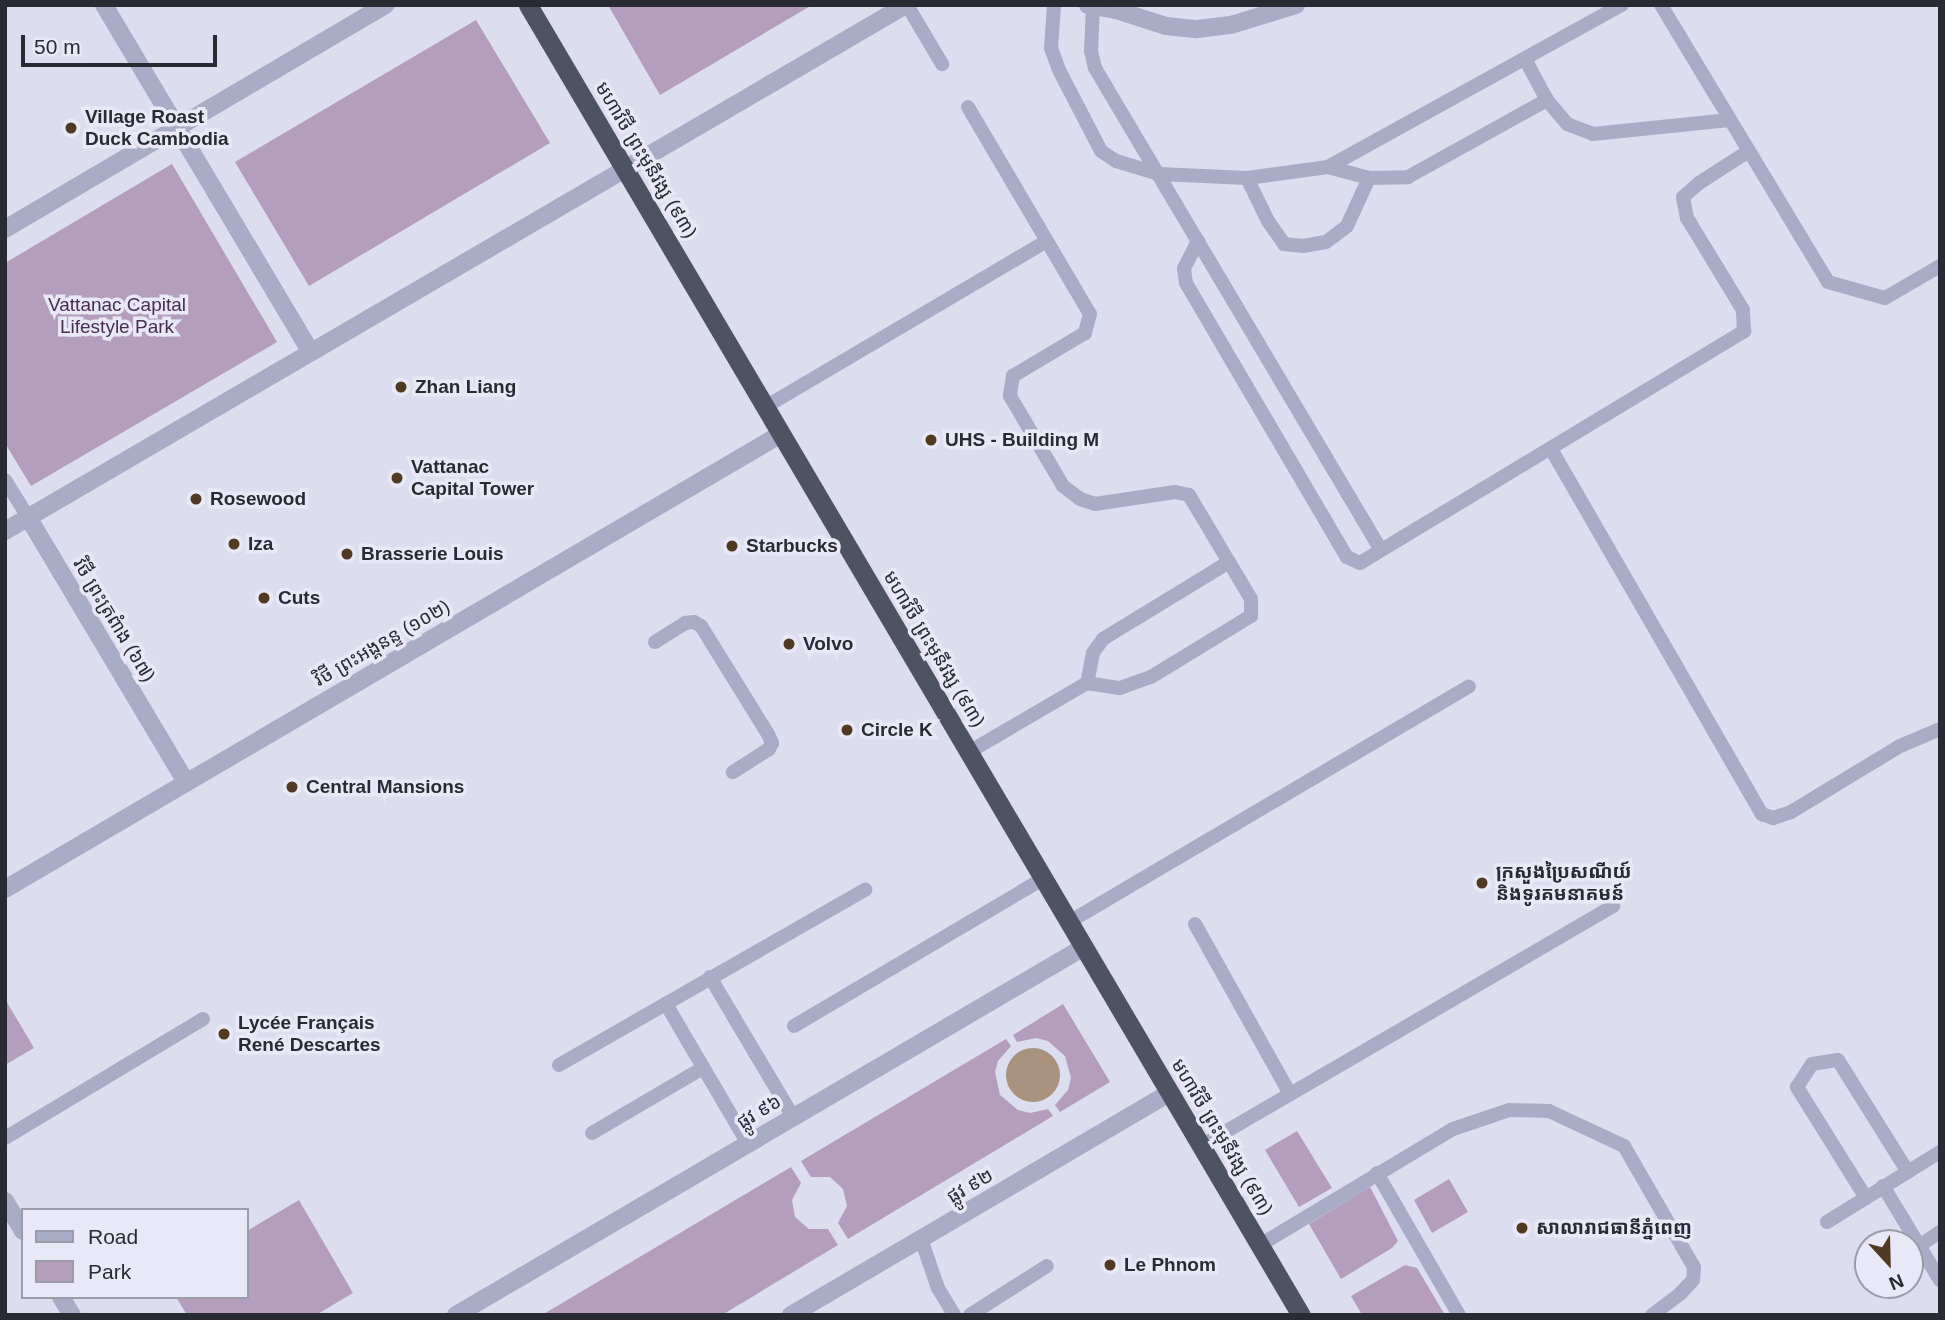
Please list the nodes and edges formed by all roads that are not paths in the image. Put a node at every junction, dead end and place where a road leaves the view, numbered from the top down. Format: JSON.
{"nodes":[{"id":1,"x":104,"y":5,"type":"edge"},
{"id":2,"x":386,"y":5,"type":"edge"},
{"id":3,"x":528,"y":5,"type":"edge"},
{"id":4,"x":907,"y":5,"type":"edge"},
{"id":5,"x":1054,"y":5,"type":"edge"},
{"id":6,"x":1296,"y":5,"type":"edge"},
{"id":7,"x":1622,"y":5,"type":"edge"},
{"id":8,"x":1661,"y":5,"type":"edge"},
{"id":9,"x":1091,"y":6,"type":"edge"},
{"id":10,"x":1122,"y":7,"type":"edge"},
{"id":11,"x":1525,"y":59,"type":"junction"},
{"id":12,"x":942,"y":64,"type":"dead end"},
{"id":13,"x":1547,"y":100,"type":"junction"},
{"id":14,"x":968,"y":107,"type":"dead end"},
{"id":15,"x":1729,"y":120,"type":"junction"},
{"id":16,"x":178,"y":128,"type":"junction"},
{"id":17,"x":1749,"y":151,"type":"junction"},
{"id":18,"x":1328,"y":167,"type":"junction"},
{"id":19,"x":625,"y":170,"type":"junction"},
{"id":20,"x":1158,"y":174,"type":"junction"},
{"id":21,"x":1247,"y":178,"type":"junction"},
{"id":22,"x":1368,"y":178,"type":"junction"},
{"id":23,"x":5,"y":229,"type":"edge"},
{"id":24,"x":1046,"y":241,"type":"junction"},
{"id":25,"x":1198,"y":241,"type":"junction"},
{"id":26,"x":1940,"y":266,"type":"edge"},
{"id":27,"x":311,"y":352,"type":"junction"},
{"id":28,"x":765,"y":407,"type":"junction"},
{"id":29,"x":781,"y":433,"type":"junction"},
{"id":30,"x":1551,"y":449,"type":"junction"},
{"id":31,"x":5,"y":480,"type":"edge"},
{"id":32,"x":28,"y":517,"type":"junction"},
{"id":33,"x":5,"y":531,"type":"edge"},
{"id":34,"x":1381,"y":550,"type":"junction"},
{"id":35,"x":1229,"y":562,"type":"junction"},
{"id":36,"x":655,"y":642,"type":"dead end"},
{"id":37,"x":1087,"y":683,"type":"junction"},
{"id":38,"x":1469,"y":686,"type":"dead end"},
{"id":39,"x":1940,"y":729,"type":"edge"},
{"id":40,"x":969,"y":752,"type":"junction"},
{"id":41,"x":733,"y":772,"type":"dead end"},
{"id":42,"x":186,"y":782,"type":"junction"},
{"id":43,"x":1043,"y":878,"type":"junction"},
{"id":44,"x":5,"y":889,"type":"edge"},
{"id":45,"x":865,"y":890,"type":"dead end"},
{"id":46,"x":1613,"y":906,"type":"dead end"},
{"id":47,"x":1069,"y":922,"type":"junction"},
{"id":48,"x":1195,"y":924,"type":"dead end"},
{"id":49,"x":1084,"y":947,"type":"junction"},
{"id":50,"x":710,"y":977,"type":"junction"},
{"id":51,"x":666,"y":1004,"type":"junction"},
{"id":52,"x":203,"y":1019,"type":"dead end"},
{"id":53,"x":794,"y":1026,"type":"dead end"},
{"id":54,"x":559,"y":1065,"type":"dead end"},
{"id":55,"x":703,"y":1068,"type":"junction"},
{"id":56,"x":1170,"y":1093,"type":"junction"},
{"id":57,"x":1290,"y":1094,"type":"junction"},
{"id":58,"x":793,"y":1117,"type":"junction"},
{"id":59,"x":592,"y":1133,"type":"dead end"},
{"id":60,"x":5,"y":1138,"type":"edge"},
{"id":61,"x":748,"y":1144,"type":"junction"},
{"id":62,"x":1201,"y":1146,"type":"junction"},
{"id":63,"x":1940,"y":1153,"type":"edge"},
{"id":64,"x":1908,"y":1172,"type":"junction"},
{"id":65,"x":1377,"y":1173,"type":"junction"},
{"id":66,"x":1883,"y":1186,"type":"junction"},
{"id":67,"x":1866,"y":1198,"type":"junction"},
{"id":68,"x":5,"y":1201,"type":"edge"},
{"id":69,"x":1826,"y":1222,"type":"dead end"},
{"id":70,"x":21,"y":1228,"type":"edge"},
{"id":71,"x":1909,"y":1229,"type":"edge"},
{"id":72,"x":1940,"y":1233,"type":"edge"},
{"id":73,"x":921,"y":1239,"type":"junction"},
{"id":74,"x":1924,"y":1243,"type":"edge"},
{"id":75,"x":1260,"y":1245,"type":"junction"},
{"id":76,"x":1924,"y":1254,"type":"edge"},
{"id":77,"x":1047,"y":1266,"type":"dead end"},
{"id":78,"x":1940,"y":1280,"type":"edge"},
{"id":79,"x":62,"y":1299,"type":"edge"},
{"id":80,"x":467,"y":1312,"type":"edge"},
{"id":81,"x":793,"y":1314,"type":"edge"},
{"id":82,"x":72,"y":1315,"type":"edge"},
{"id":83,"x":954,"y":1315,"type":"edge"},
{"id":84,"x":970,"y":1315,"type":"edge"},
{"id":85,"x":1301,"y":1315,"type":"edge"},
{"id":86,"x":1459,"y":1315,"type":"edge"},
{"id":87,"x":1652,"y":1315,"type":"edge"}],
"edges":[{"from":1,"to":16,"type":"street"},
{"from":2,"to":16,"type":"street"},
{"from":3,"to":19,"type":"highway","name":"មហាវិថី ព្រះមុនីវង្ស (៩៣)"},
{"from":4,"to":12,"type":"lane"},
{"from":4,"to":19,"type":"street"},
{"from":5,"to":20,"type":"lane"},
{"from":6,"to":10,"type":"street"},
{"from":7,"to":11,"type":"lane"},
{"from":8,"to":15,"type":"lane"},
{"from":9,"to":10,"type":"street"},
{"from":9,"to":20,"type":"lane"},
{"from":11,"to":13,"type":"lane"},
{"from":11,"to":18,"type":"lane"},
{"from":13,"to":15,"type":"lane"},
{"from":13,"to":22,"type":"lane"},
{"from":14,"to":24,"type":"lane"},
{"from":15,"to":17,"type":"lane"},
{"from":16,"to":23,"type":"street"},
{"from":16,"to":27,"type":"street"},
{"from":17,"to":26,"type":"lane"},
{"from":17,"to":30,"type":"lane"},
{"from":18,"to":21,"type":"lane"},
{"from":18,"to":22,"type":"lane"},
{"from":19,"to":27,"type":"street"},
{"from":19,"to":28,"type":"highway","name":"មហាវិថី ព្រះមុនីវង្ស (៩៣)"},
{"from":20,"to":21,"type":"lane"},
{"from":20,"to":25,"type":"lane"},
{"from":21,"to":22,"type":"lane"},
{"from":24,"to":28,"type":"lane"},
{"from":24,"to":35,"type":"lane"},
{"from":25,"to":34,"type":"lane"},
{"from":25,"to":34,"type":"lane"},
{"from":27,"to":32,"type":"street"},
{"from":28,"to":29,"type":"highway","name":"មហាវិថី ព្រះមុនីវង្ស (៩៣)"},
{"from":29,"to":40,"type":"highway","name":"មហាវិថី ព្រះមុនីវង្ស (៩៣)"},
{"from":29,"to":42,"type":"street","name":"វិថី ព្រះអង្គនន្ទ (១០២)"},
{"from":30,"to":34,"type":"lane"},
{"from":30,"to":39,"type":"lane"},
{"from":31,"to":32,"type":"lane","name":"វិថី ព្រះត្រពំាង (៦៧)"},
{"from":32,"to":33,"type":"street"},
{"from":32,"to":42,"type":"street","name":"វិថី ព្រះត្រពំាង (៦៧)"},
{"from":35,"to":37,"type":"lane"},
{"from":35,"to":37,"type":"lane"},
{"from":36,"to":41,"type":"lane"},
{"from":37,"to":40,"type":"lane"},
{"from":38,"to":47,"type":"lane"},
{"from":40,"to":43,"type":"highway","name":"មហាវិថី ព្រះមុនីវង្ស (៩៣)"},
{"from":42,"to":44,"type":"street","name":"វិថី ព្រះអង្គនន្ទ (១០២)"},
{"from":43,"to":47,"type":"highway","name":"មហាវិថី ព្រះមុនីវង្ស (៩៣)"},
{"from":43,"to":53,"type":"lane"},
{"from":45,"to":50,"type":"lane"},
{"from":46,"to":57,"type":"lane"},
{"from":47,"to":49,"type":"highway","name":"មហាវិថី ព្រះមុនីវង្ស (៩៣)"},
{"from":48,"to":57,"type":"lane"},
{"from":49,"to":56,"type":"highway","name":"មហាវិថី ព្រះមុនីវង្ស (៩៣)"},
{"from":49,"to":58,"type":"street","name":"ផ្លូវ ៩៦"},
{"from":50,"to":51,"type":"lane"},
{"from":50,"to":58,"type":"lane"},
{"from":51,"to":54,"type":"lane"},
{"from":51,"to":55,"type":"lane"},
{"from":52,"to":60,"type":"lane"},
{"from":55,"to":59,"type":"lane"},
{"from":55,"to":61,"type":"lane"},
{"from":56,"to":62,"type":"highway","name":"មហាវិថី ព្រះមុនីវង្ស (៩៣)"},
{"from":56,"to":73,"type":"street","name":"ផ្លូវ ៩២"},
{"from":57,"to":62,"type":"lane"},
{"from":58,"to":61,"type":"street","name":"ផ្លូវ ៩៦"},
{"from":61,"to":80,"type":"street","name":"ផ្លូវ ៩៦"},
{"from":62,"to":75,"type":"highway","name":"មហាវិថី ព្រះមុនីវង្ស (៩៣)"},
{"from":63,"to":64,"type":"lane"},
{"from":64,"to":66,"type":"lane"},
{"from":64,"to":67,"type":"lane"},
{"from":65,"to":75,"type":"lane"},
{"from":65,"to":86,"type":"lane"},
{"from":65,"to":87,"type":"lane"},
{"from":66,"to":67,"type":"lane"},
{"from":66,"to":71,"type":"lane"},
{"from":67,"to":69,"type":"lane"},
{"from":68,"to":70,"type":"street"},
{"from":72,"to":74,"type":"lane"},
{"from":73,"to":81,"type":"street","name":"ផ្លូវ ៩២"},
{"from":73,"to":83,"type":"lane"},
{"from":75,"to":85,"type":"highway","name":"មហាវិថី ព្រះមុនីវង្ស (៩៣)"},
{"from":76,"to":78,"type":"lane"},
{"from":77,"to":84,"type":"lane"},
{"from":79,"to":82,"type":"street"}]}
